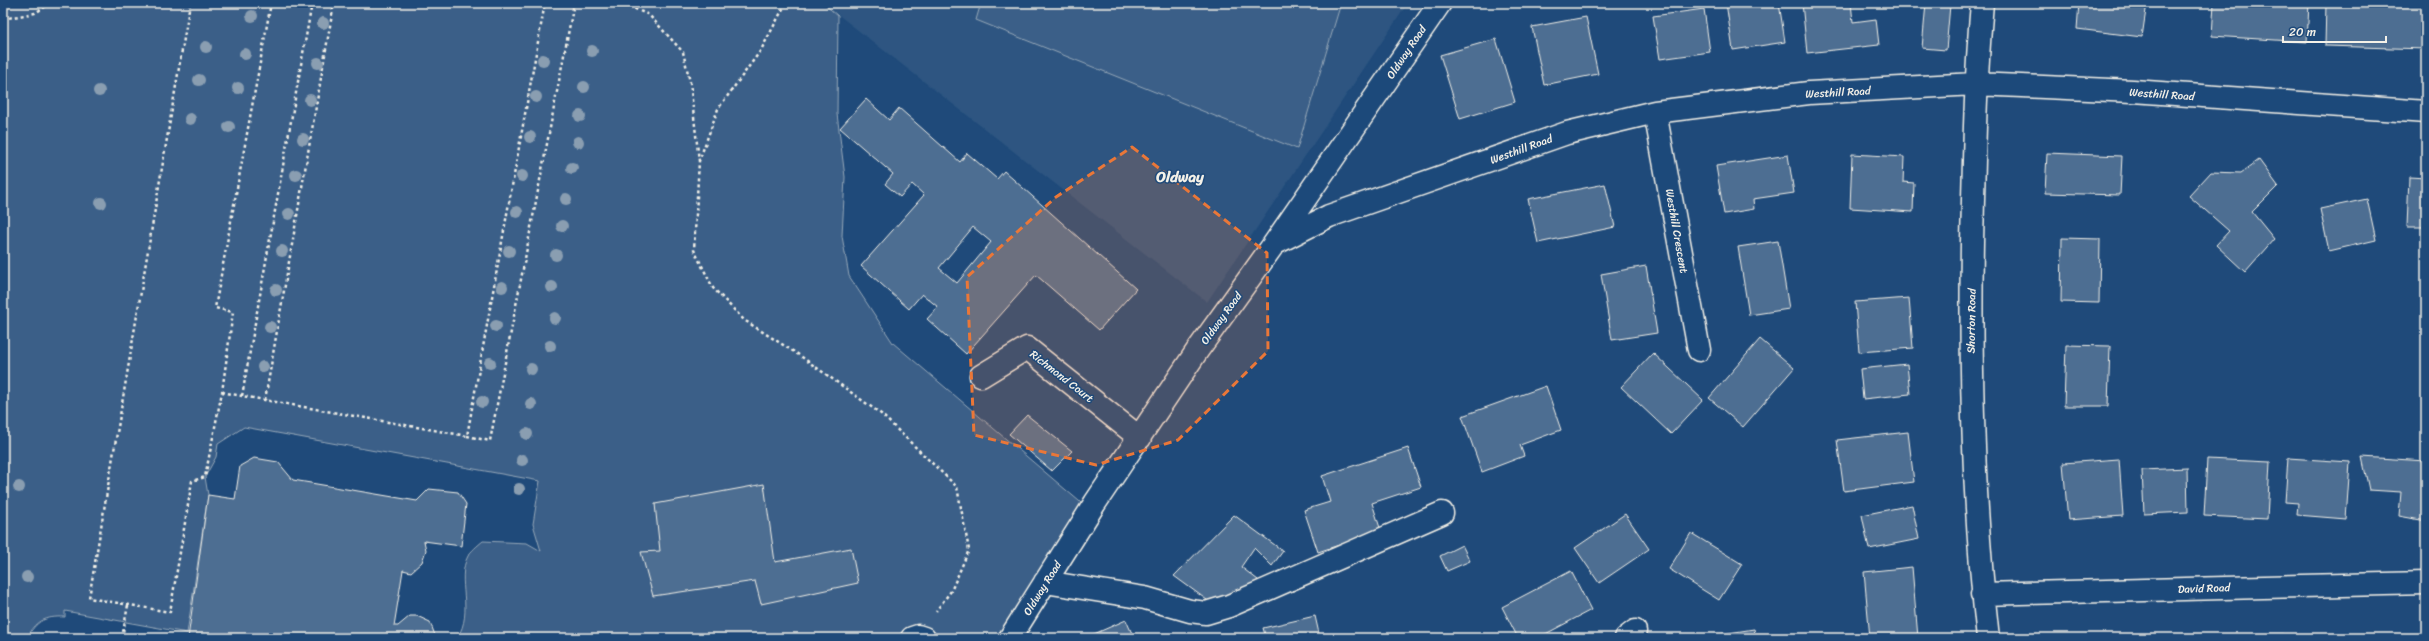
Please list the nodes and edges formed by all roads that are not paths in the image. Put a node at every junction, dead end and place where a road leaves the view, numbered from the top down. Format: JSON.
{"nodes":[{"id":1,"x":1440,"y":3,"type":"edge"},
{"id":2,"x":1982,"y":3,"type":"edge"},
{"id":3,"x":1975,"y":84,"type":"junction"},
{"id":4,"x":1655,"y":112,"type":"junction"},
{"id":5,"x":2426,"y":112,"type":"edge"},
{"id":6,"x":1274,"y":244,"type":"junction"},
{"id":7,"x":1699,"y":350,"type":"dead end"},
{"id":8,"x":981,"y":376,"type":"dead end"},
{"id":9,"x":1140,"y":438,"type":"junction"},
{"id":10,"x":1442,"y":513,"type":"dead end"},
{"id":11,"x":1045,"y":582,"type":"junction"},
{"id":12,"x":2426,"y":584,"type":"edge"},
{"id":13,"x":1982,"y":594,"type":"junction"},
{"id":14,"x":1010,"y":638,"type":"edge"},
{"id":15,"x":1988,"y":638,"type":"edge"}],
"edges":[{"from":1,"to":6,"type":"street","name":"Oldway Road"},
{"from":2,"to":3,"type":"street","name":"Shorton Road"},
{"from":3,"to":4,"type":"street","name":"Westhill Road"},
{"from":3,"to":5,"type":"street","name":"Westhill Road"},
{"from":3,"to":13,"type":"street","name":"Shorton Road"},
{"from":4,"to":6,"type":"street","name":"Westhill Road"},
{"from":4,"to":7,"type":"street","name":"Westhill Crescent"},
{"from":6,"to":9,"type":"street","name":"Oldway Road"},
{"from":8,"to":9,"type":"street","name":"Richmond Court"},
{"from":9,"to":11,"type":"street","name":"Oldway Road"},
{"from":10,"to":11,"type":"street"},
{"from":11,"to":14,"type":"street","name":"Oldway Road"},
{"from":12,"to":13,"type":"street","name":"David Road"},
{"from":13,"to":15,"type":"street","name":"Shorton Road"}]}
